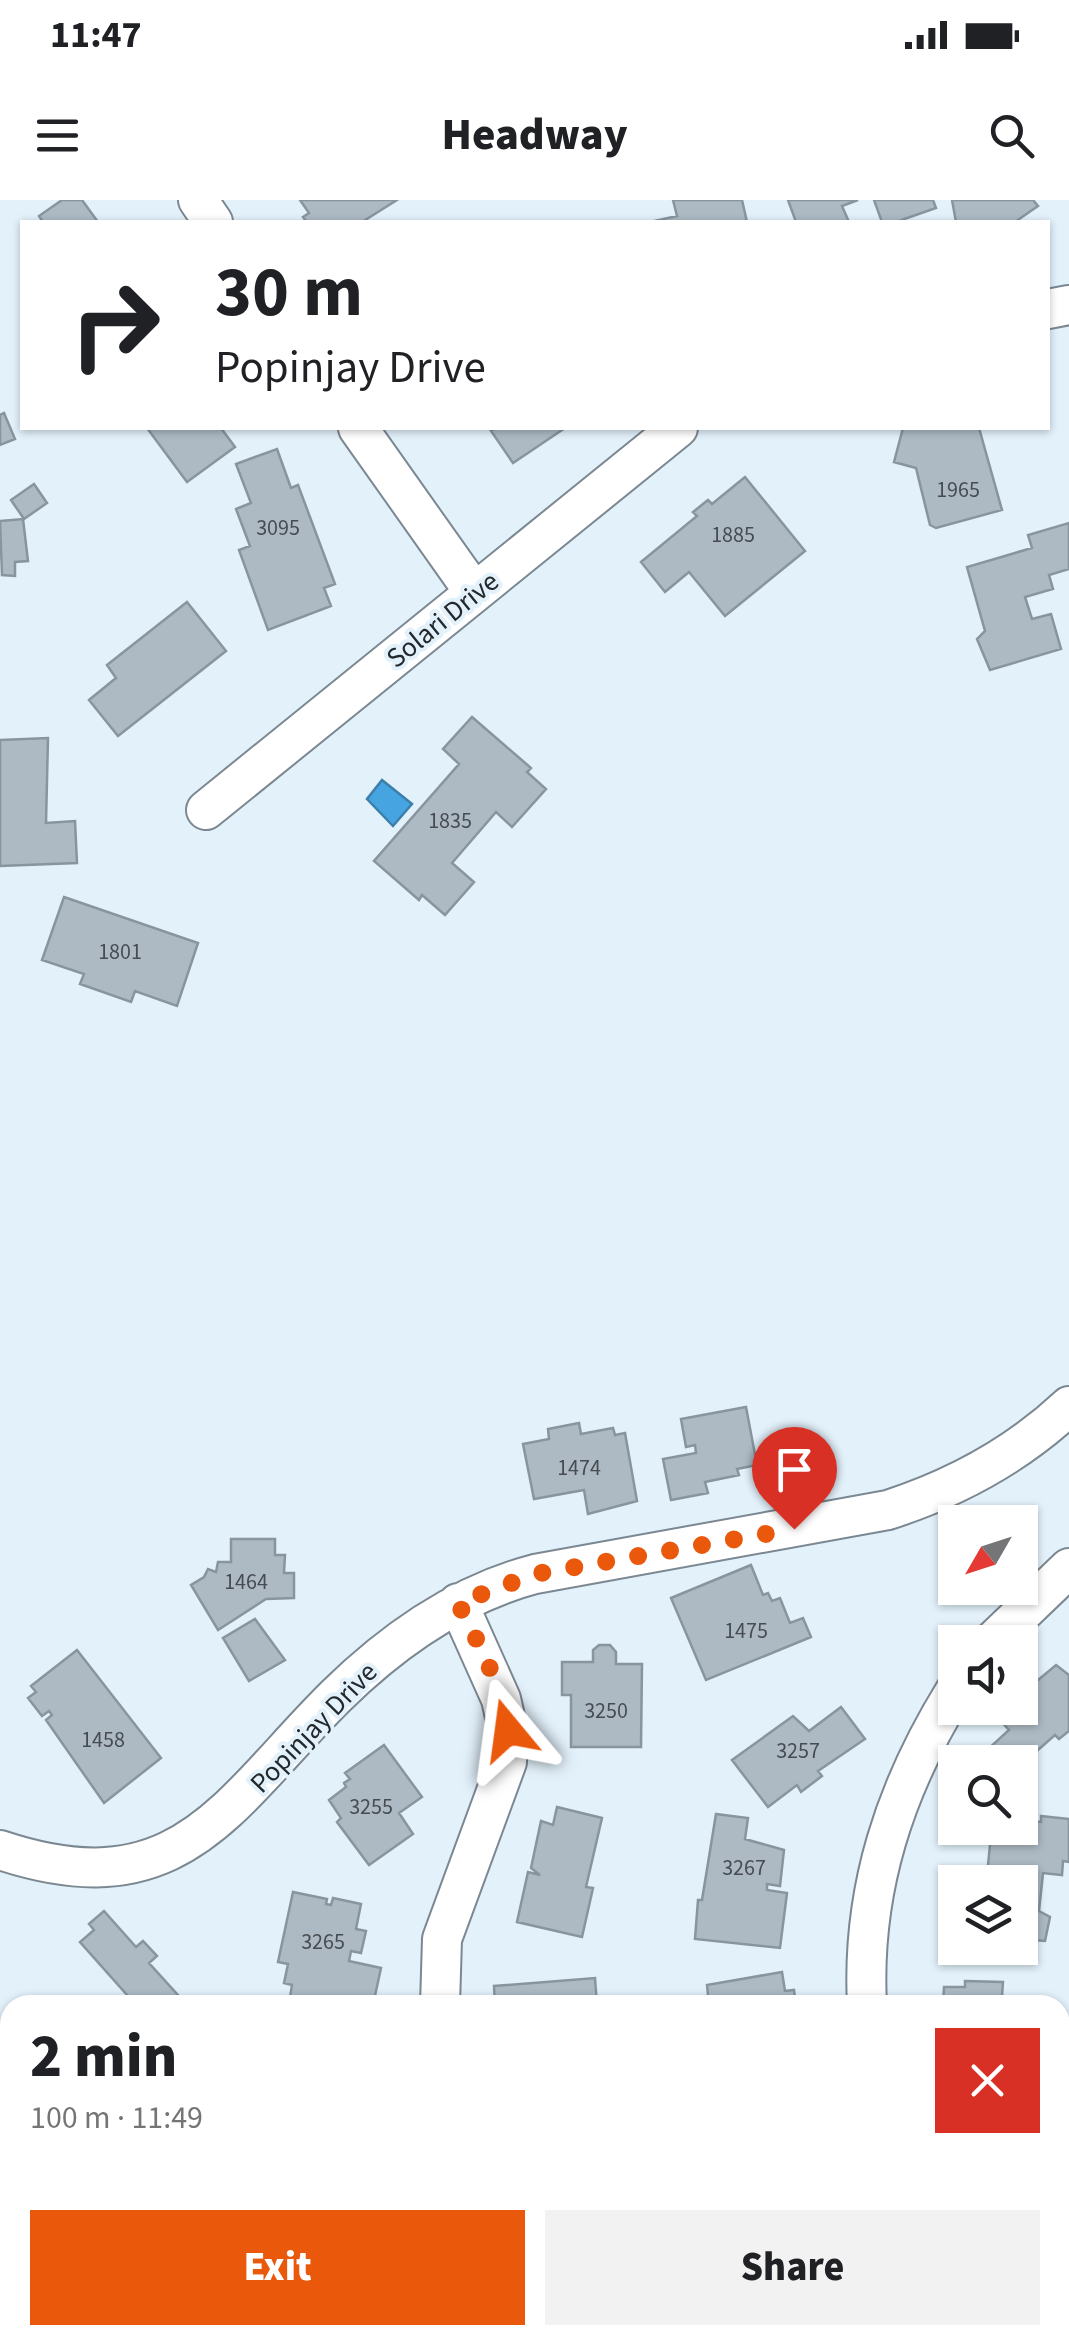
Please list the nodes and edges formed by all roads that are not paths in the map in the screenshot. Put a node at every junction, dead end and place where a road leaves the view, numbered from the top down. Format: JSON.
{"nodes":[{"id":1,"x":359,"y":430,"type":"edge"},
{"id":2,"x":676,"y":430,"type":"edge"},
{"id":3,"x":474,"y":592,"type":"junction"},
{"id":4,"x":206,"y":810,"type":"dead end"},
{"id":5,"x":1069,"y":1406,"type":"edge"},
{"id":6,"x":1069,"y":1568,"type":"edge"},
{"id":7,"x":458,"y":1603,"type":"junction"},
{"id":8,"x":1010,"y":1625,"type":"edge"},
{"id":9,"x":938,"y":1722,"type":"edge"},
{"id":10,"x":0,"y":1850,"type":"edge"},
{"id":11,"x":440,"y":1995,"type":"edge"},
{"id":12,"x":867,"y":1995,"type":"edge"}],
"edges":[{"from":1,"to":3,"type":"street"},
{"from":2,"to":3,"type":"street","name":"Solari Drive"},
{"from":3,"to":4,"type":"street","name":"Solari Drive"},
{"from":5,"to":7,"type":"street","name":"Popinjay Drive"},
{"from":6,"to":8,"type":"street"},
{"from":7,"to":10,"type":"street","name":"Popinjay Drive"},
{"from":7,"to":11,"type":"street"},
{"from":9,"to":12,"type":"street"}]}
